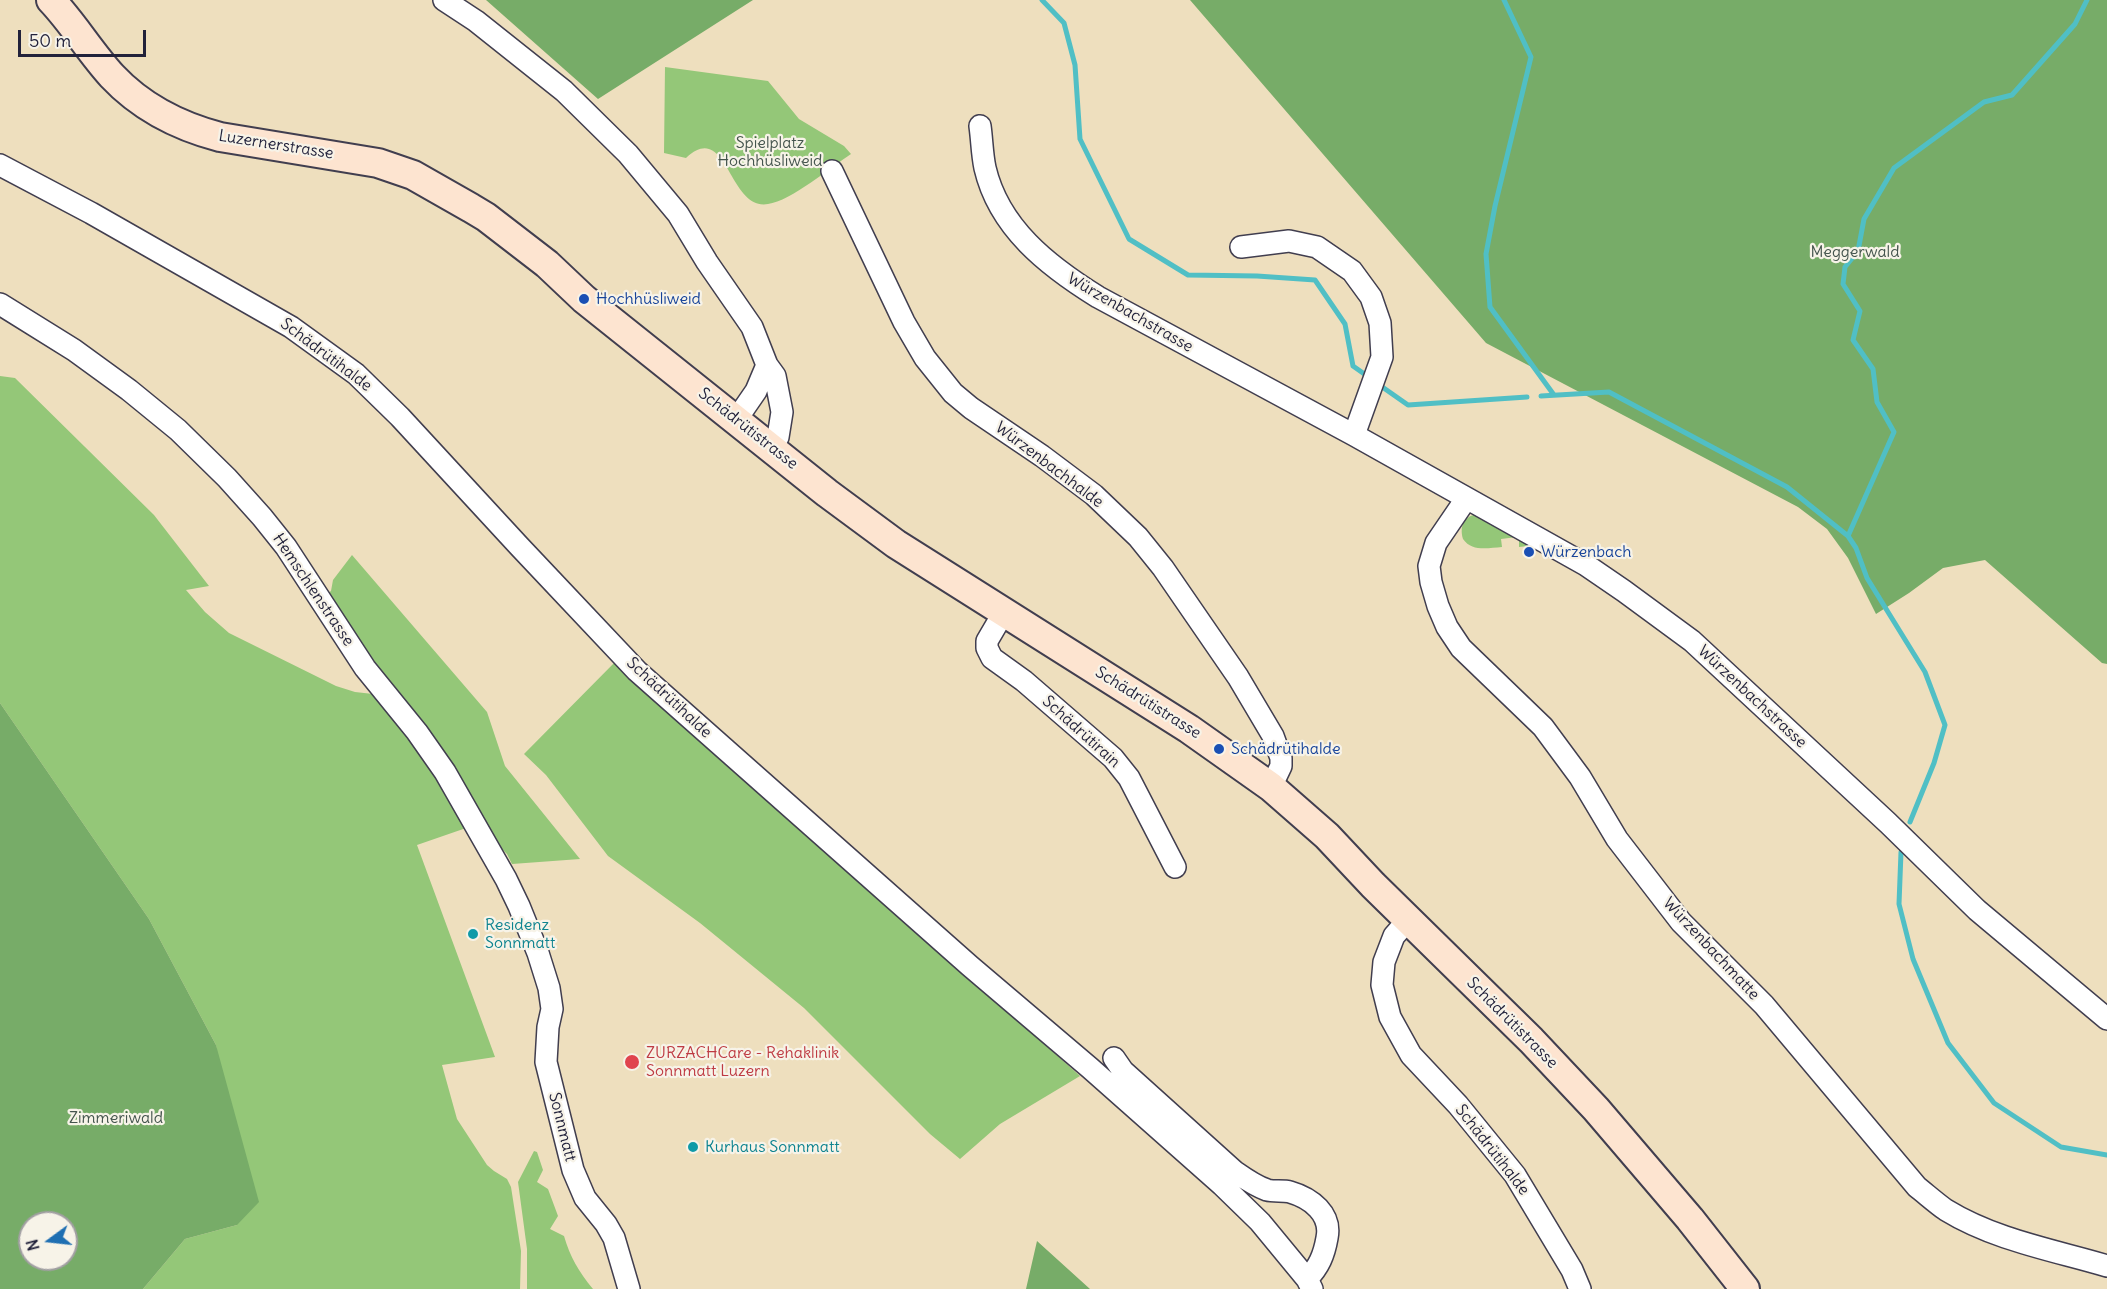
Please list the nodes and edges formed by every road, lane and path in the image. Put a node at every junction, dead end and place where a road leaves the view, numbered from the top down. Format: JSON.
{"nodes":[{"id":1,"x":51,"y":0,"type":"edge"},
{"id":2,"x":444,"y":0,"type":"edge"},
{"id":3,"x":981,"y":126,"type":"dead end"},
{"id":4,"x":0,"y":165,"type":"edge"},
{"id":5,"x":832,"y":171,"type":"dead end"},
{"id":6,"x":471,"y":208,"type":"joint"},
{"id":7,"x":1241,"y":247,"type":"dead end"},
{"id":8,"x":0,"y":304,"type":"edge"},
{"id":9,"x":767,"y":365,"type":"junction"},
{"id":10,"x":736,"y":420,"type":"junction"},
{"id":11,"x":1354,"y":435,"type":"junction"},
{"id":12,"x":771,"y":448,"type":"junction"},
{"id":13,"x":1466,"y":499,"type":"junction"},
{"id":14,"x":1004,"y":612,"type":"junction"},
{"id":15,"x":1271,"y":787,"type":"junction"},
{"id":16,"x":1174,"y":867,"type":"dead end"},
{"id":17,"x":1408,"y":920,"type":"junction"},
{"id":18,"x":538,"y":953,"type":"joint"},
{"id":19,"x":2107,"y":1019,"type":"edge"},
{"id":20,"x":1114,"y":1058,"type":"dead end"},
{"id":21,"x":2107,"y":1266,"type":"edge"},
{"id":22,"x":1309,"y":1284,"type":"edge"},
{"id":23,"x":629,"y":1289,"type":"edge"},
{"id":24,"x":1580,"y":1289,"type":"edge"},
{"id":25,"x":1745,"y":1289,"type":"edge"}],
"edges":[{"from":1,"to":6,"type":"main road","name":"Luzernerstrasse"},
{"from":2,"to":9,"type":"street"},
{"from":3,"to":11,"type":"street","name":"Würzenbachstrasse"},
{"from":4,"to":22,"type":"street","name":"Schädrütihalde"},
{"from":5,"to":15,"type":"street","name":"Würzenbachhalde"},
{"from":6,"to":10,"type":"main road","name":"Schädrütistrasse"},
{"from":7,"to":11,"type":"street"},
{"from":8,"to":18,"type":"street","name":"Hemschlenstrasse"},
{"from":9,"to":10,"type":"street"},
{"from":9,"to":12,"type":"street"},
{"from":10,"to":12,"type":"main road","name":"Schädrütistrasse"},
{"from":11,"to":13,"type":"street","name":"Würzenbachstrasse"},
{"from":12,"to":14,"type":"main road","name":"Schädrütistrasse"},
{"from":13,"to":19,"type":"street","name":"Würzenbachstrasse"},
{"from":13,"to":21,"type":"street","name":"Würzenbachmatte"},
{"from":14,"to":15,"type":"main road","name":"Schädrütistrasse"},
{"from":14,"to":16,"type":"street","name":"Schädrütirain"},
{"from":15,"to":17,"type":"main road","name":"Schädrütistrasse"},
{"from":17,"to":24,"type":"street","name":"Schädrütihalde"},
{"from":17,"to":25,"type":"main road","name":"Schädrütistrasse"},
{"from":18,"to":23,"type":"street","name":"Sonnmatt"},
{"from":20,"to":22,"type":"street","name":"Schädrütihalde"}]}
